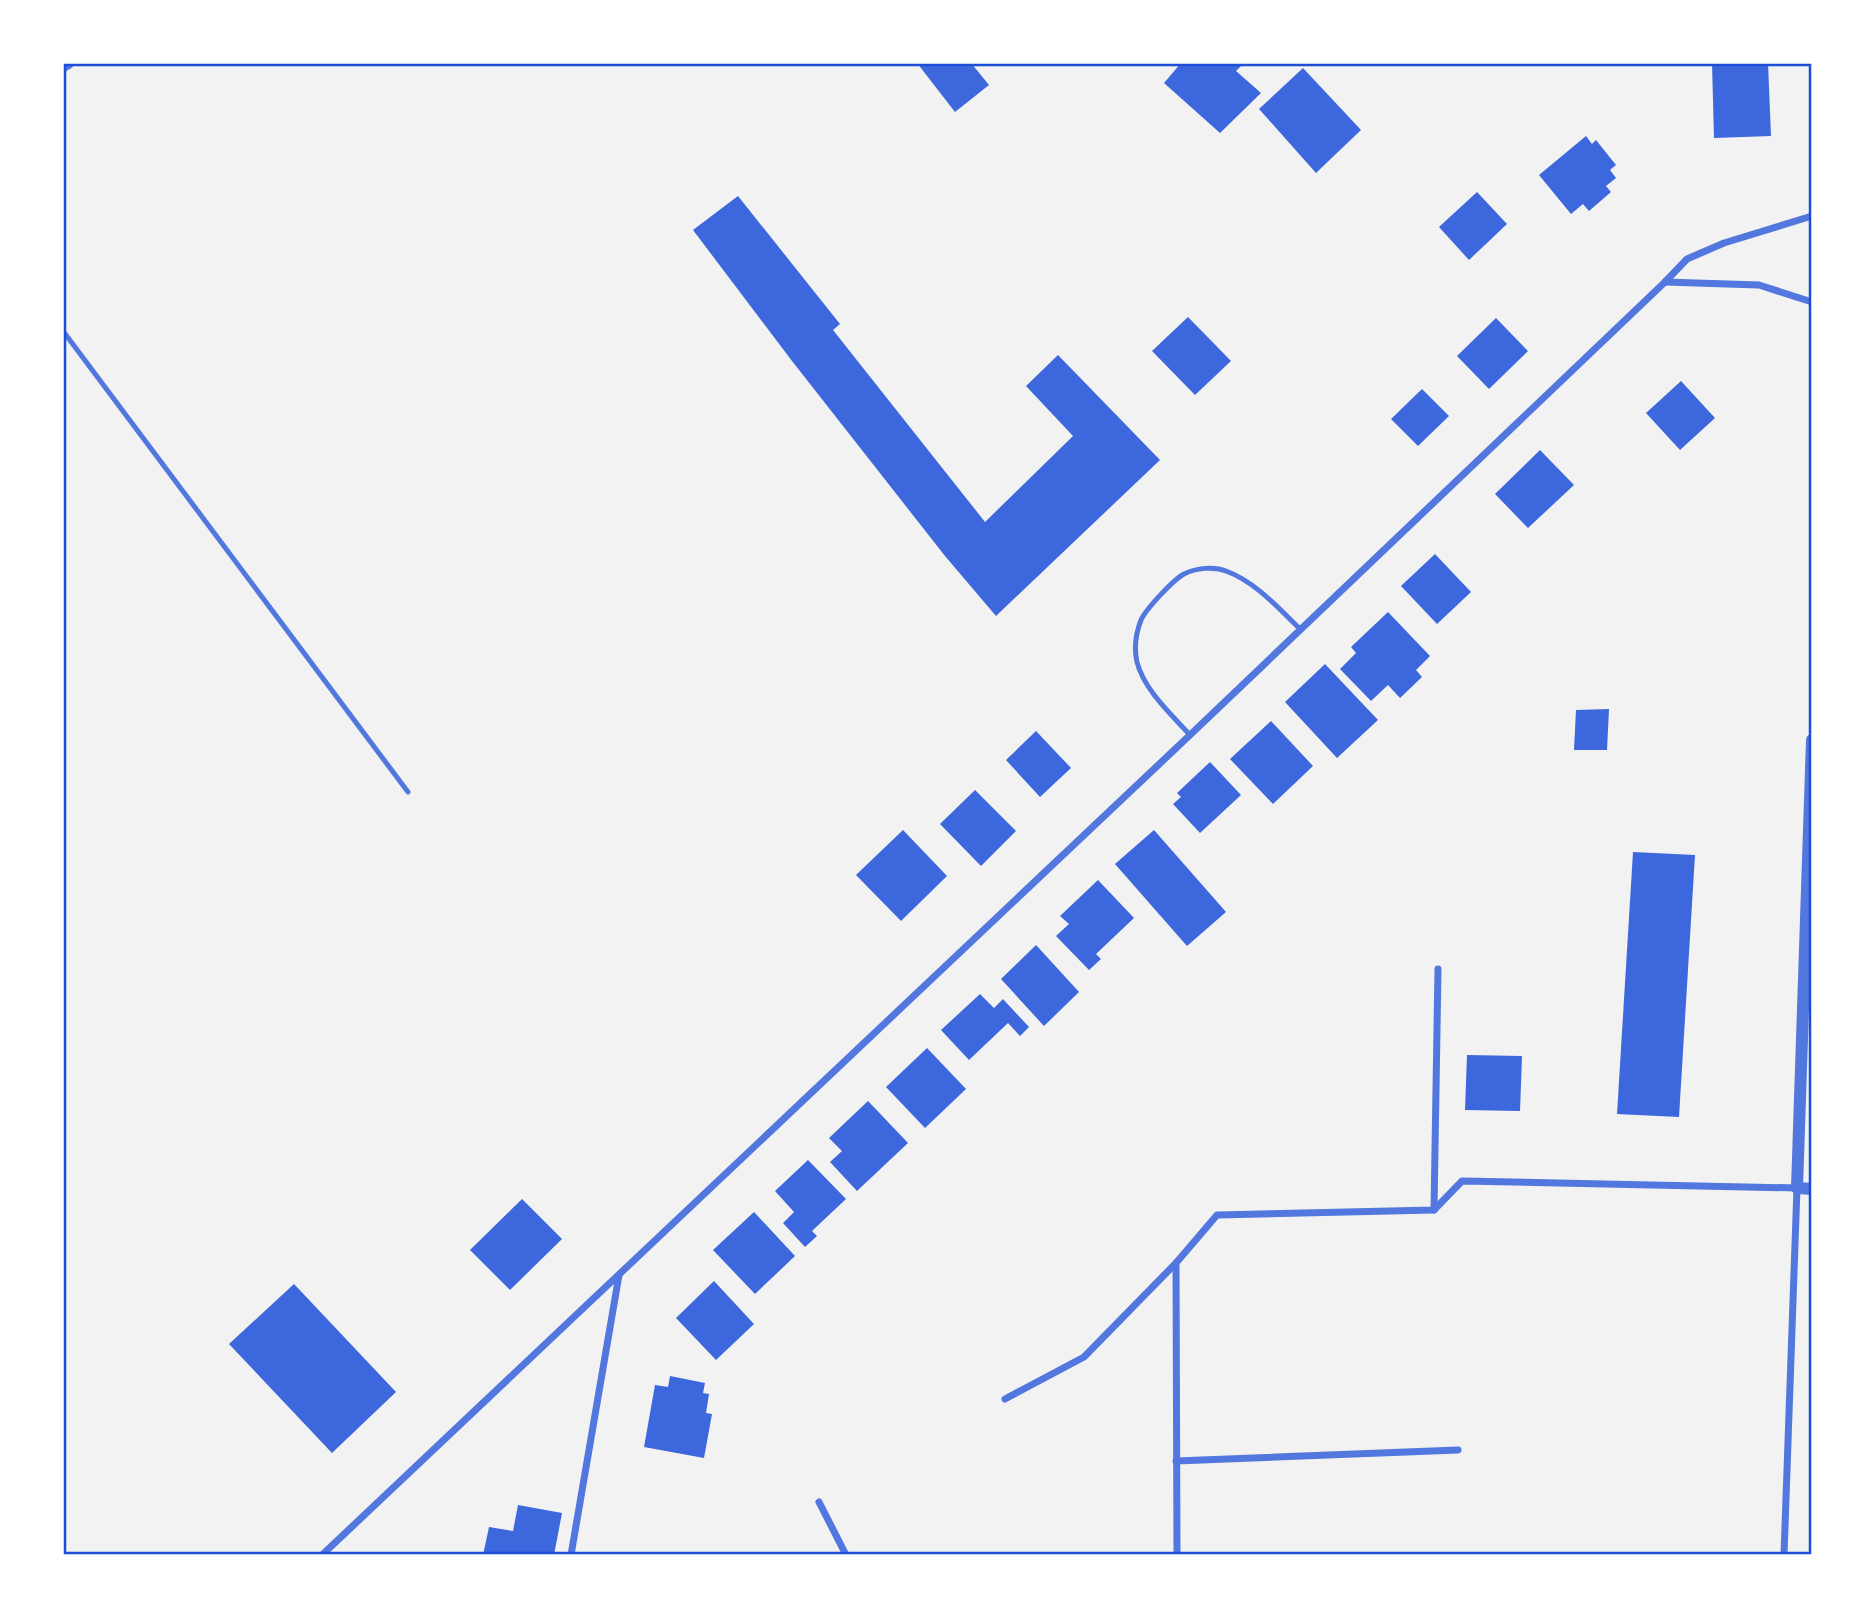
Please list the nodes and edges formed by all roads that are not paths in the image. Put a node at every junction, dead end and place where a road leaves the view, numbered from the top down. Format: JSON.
{"nodes":[{"id":1,"x":68,"y":63,"type":"edge"},
{"id":2,"x":63,"y":66,"type":"edge"},
{"id":3,"x":1812,"y":216,"type":"edge"},
{"id":4,"x":1665,"y":282,"type":"junction"},
{"id":5,"x":1812,"y":302,"type":"edge"},
{"id":6,"x":63,"y":331,"type":"edge"},
{"id":7,"x":1301,"y":630,"type":"junction"},
{"id":8,"x":1191,"y":735,"type":"junction"},
{"id":9,"x":1812,"y":740,"type":"edge"},
{"id":10,"x":408,"y":792,"type":"dead end"},
{"id":11,"x":1438,"y":969,"type":"dead end"},
{"id":12,"x":1797,"y":1188,"type":"junction"},
{"id":13,"x":1812,"y":1189,"type":"edge"},
{"id":14,"x":1434,"y":1210,"type":"junction"},
{"id":15,"x":1176,"y":1263,"type":"junction"},
{"id":16,"x":620,"y":1275,"type":"junction"},
{"id":17,"x":1005,"y":1398,"type":"dead end"},
{"id":18,"x":1458,"y":1450,"type":"dead end"},
{"id":19,"x":1177,"y":1461,"type":"junction"},
{"id":20,"x":819,"y":1502,"type":"dead end"},
{"id":21,"x":322,"y":1555,"type":"edge"},
{"id":22,"x":571,"y":1555,"type":"edge"},
{"id":23,"x":846,"y":1555,"type":"edge"},
{"id":24,"x":1177,"y":1555,"type":"edge"},
{"id":25,"x":1784,"y":1555,"type":"edge"}],
"edges":[{"from":1,"to":2,"type":"street"},
{"from":3,"to":4,"type":"street"},
{"from":4,"to":5,"type":"street"},
{"from":4,"to":7,"type":"street"},
{"from":6,"to":10,"type":"lane"},
{"from":7,"to":8,"type":"street"},
{"from":7,"to":8,"type":"lane"},
{"from":8,"to":16,"type":"street"},
{"from":9,"to":12,"type":"street"},
{"from":11,"to":14,"type":"street"},
{"from":12,"to":13,"type":"street"},
{"from":12,"to":14,"type":"street"},
{"from":12,"to":25,"type":"street"},
{"from":14,"to":15,"type":"street"},
{"from":15,"to":17,"type":"street"},
{"from":15,"to":19,"type":"street"},
{"from":16,"to":21,"type":"street"},
{"from":16,"to":22,"type":"street"},
{"from":18,"to":19,"type":"street"},
{"from":19,"to":24,"type":"street"},
{"from":20,"to":23,"type":"street"}]}
